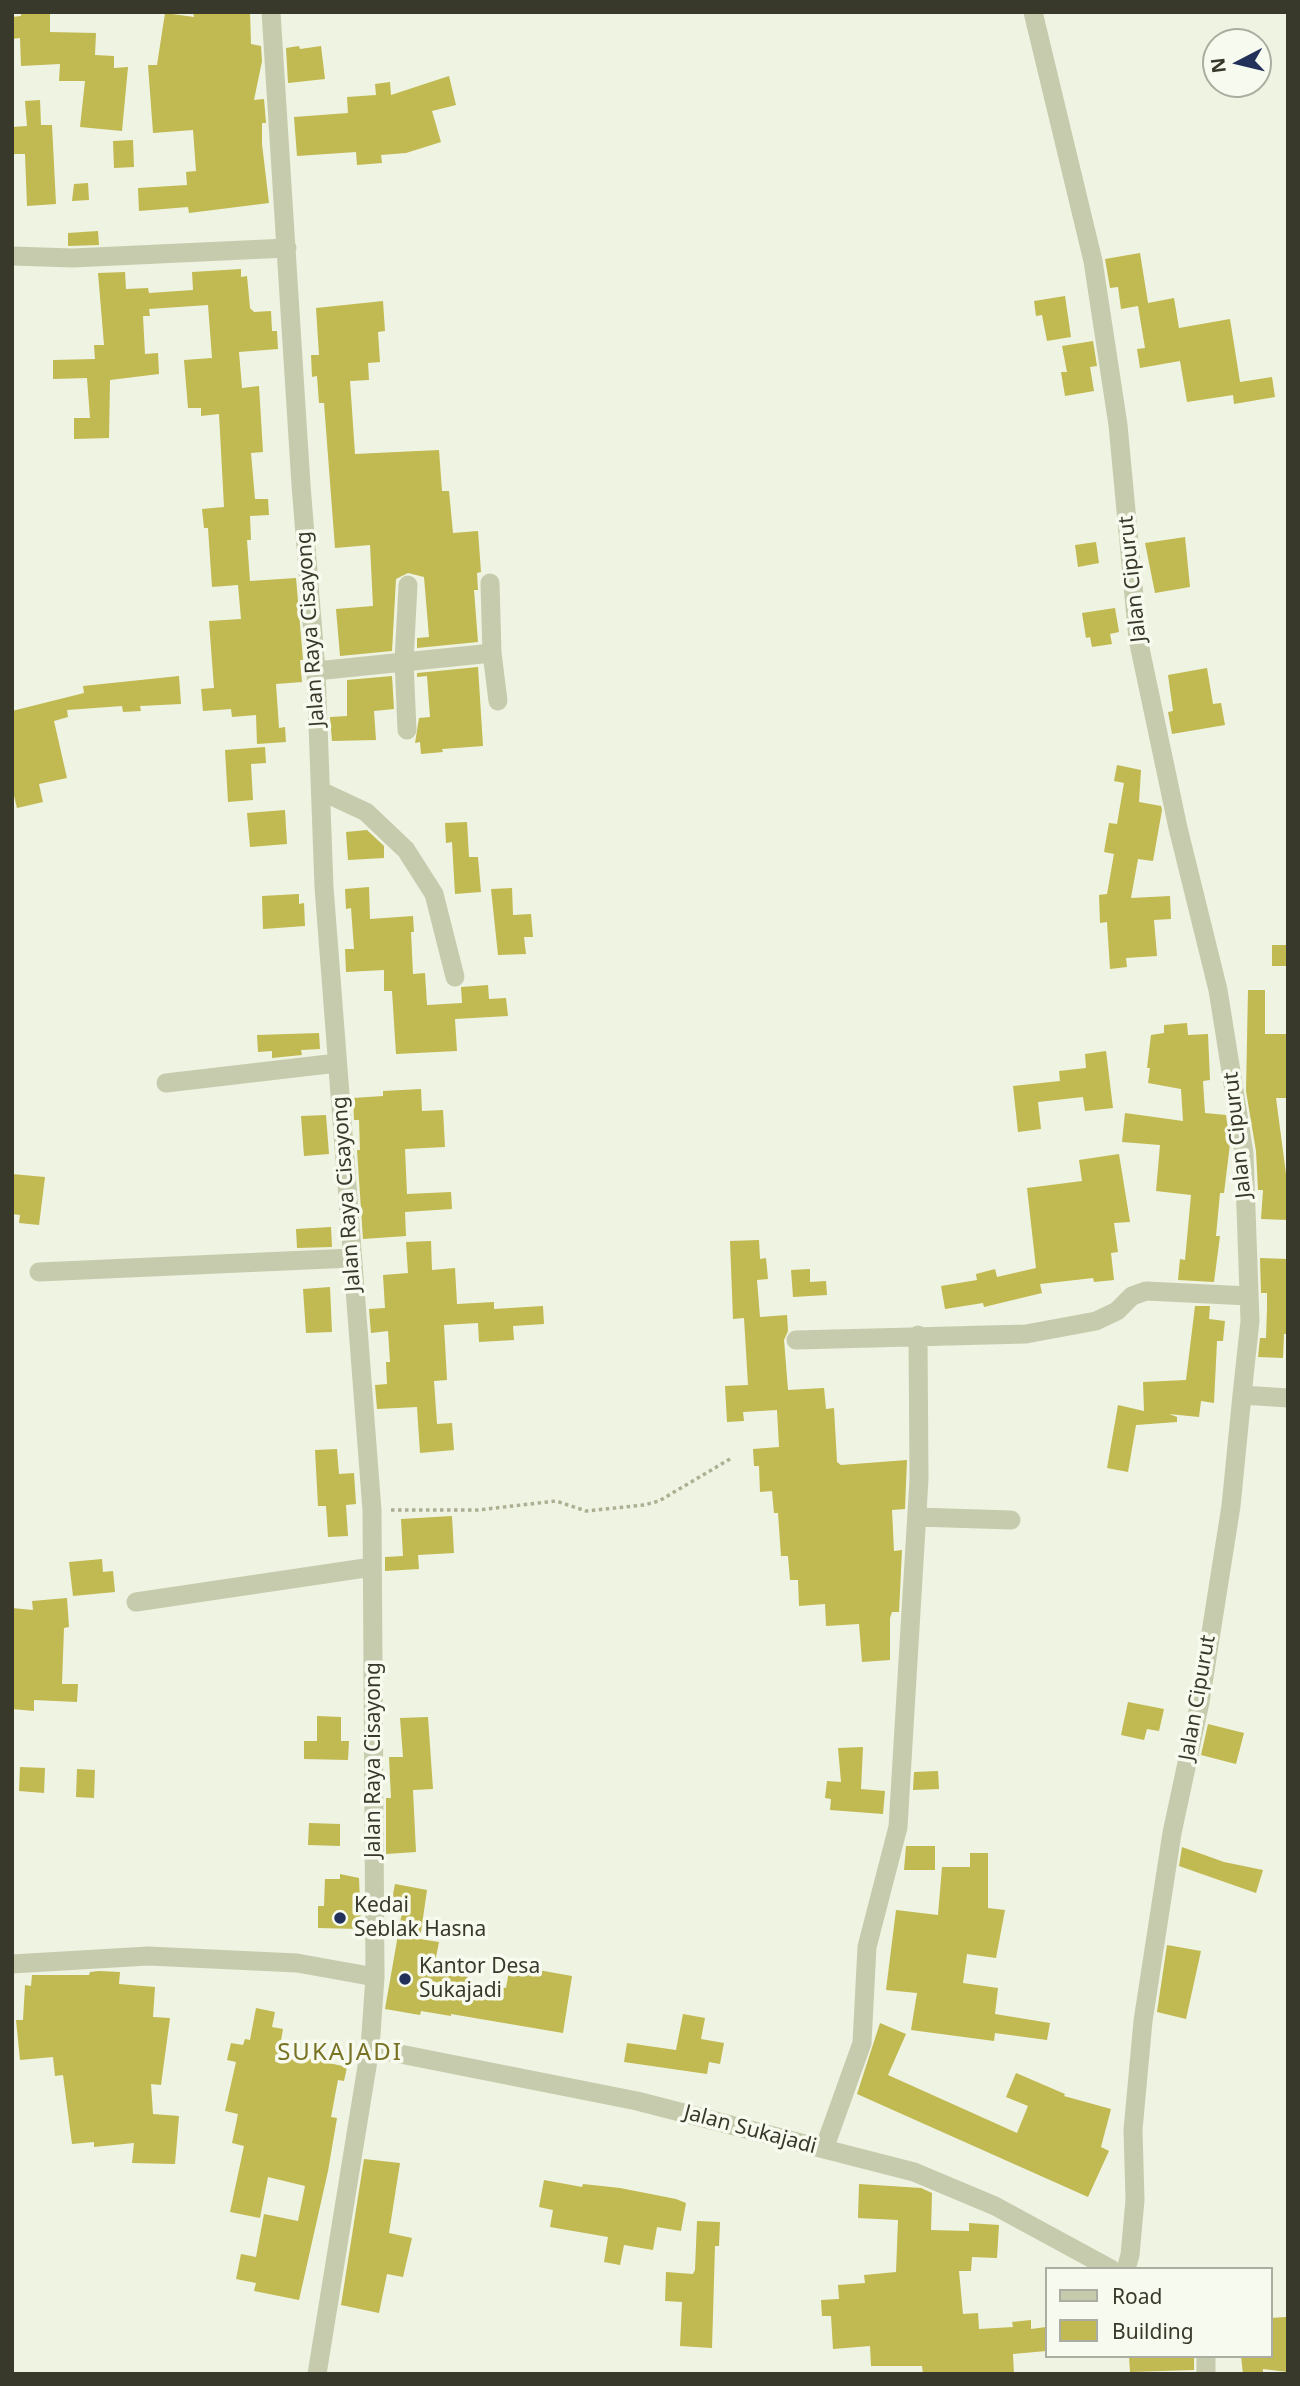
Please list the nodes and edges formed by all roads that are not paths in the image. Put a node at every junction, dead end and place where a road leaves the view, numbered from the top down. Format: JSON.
{"nodes":[{"id":1,"x":271,"y":12,"type":"edge"},
{"id":2,"x":1033,"y":12,"type":"edge"},
{"id":3,"x":287,"y":248,"type":"junction"},
{"id":4,"x":12,"y":256,"type":"edge"},
{"id":5,"x":490,"y":583,"type":"dead end"},
{"id":6,"x":408,"y":585,"type":"dead end"},
{"id":7,"x":492,"y":653,"type":"junction"},
{"id":8,"x":404,"y":661,"type":"junction"},
{"id":9,"x":316,"y":671,"type":"junction"},
{"id":10,"x":498,"y":701,"type":"dead end"},
{"id":11,"x":407,"y":730,"type":"dead end"},
{"id":12,"x":321,"y":791,"type":"junction"},
{"id":13,"x":455,"y":977,"type":"dead end"},
{"id":14,"x":337,"y":1063,"type":"junction"},
{"id":15,"x":166,"y":1083,"type":"dead end"},
{"id":16,"x":352,"y":1258,"type":"junction"},
{"id":17,"x":39,"y":1272,"type":"dead end"},
{"id":18,"x":1249,"y":1296,"type":"junction"},
{"id":19,"x":918,"y":1335,"type":"junction"},
{"id":20,"x":796,"y":1340,"type":"dead end"},
{"id":21,"x":1242,"y":1395,"type":"junction"},
{"id":22,"x":1288,"y":1398,"type":"edge"},
{"id":23,"x":918,"y":1517,"type":"junction"},
{"id":24,"x":1011,"y":1520,"type":"dead end"},
{"id":25,"x":372,"y":1567,"type":"junction"},
{"id":26,"x":135,"y":1602,"type":"dead end"},
{"id":27,"x":12,"y":1964,"type":"edge"},
{"id":28,"x":375,"y":1977,"type":"junction"},
{"id":29,"x":370,"y":2048,"type":"junction"},
{"id":30,"x":824,"y":2149,"type":"junction"},
{"id":31,"x":1107,"y":2267,"type":"edge"},
{"id":32,"x":1127,"y":2267,"type":"edge"},
{"id":33,"x":317,"y":2374,"type":"edge"}],
"edges":[{"from":1,"to":3,"type":"street","name":"Jalan Raya Cisayong"},
{"from":2,"to":18,"type":"street","name":"Jalan Cipurut"},
{"from":3,"to":4,"type":"street"},
{"from":3,"to":9,"type":"street","name":"Jalan Raya Cisayong"},
{"from":5,"to":7,"type":"street"},
{"from":6,"to":8,"type":"street"},
{"from":7,"to":8,"type":"street"},
{"from":7,"to":10,"type":"street"},
{"from":8,"to":9,"type":"street"},
{"from":8,"to":11,"type":"street"},
{"from":9,"to":12,"type":"street","name":"Jalan Raya Cisayong"},
{"from":12,"to":13,"type":"street"},
{"from":12,"to":14,"type":"street","name":"Jalan Raya Cisayong"},
{"from":14,"to":15,"type":"street"},
{"from":14,"to":16,"type":"street","name":"Jalan Raya Cisayong"},
{"from":16,"to":17,"type":"street"},
{"from":16,"to":25,"type":"street","name":"Jalan Raya Cisayong"},
{"from":18,"to":19,"type":"street"},
{"from":18,"to":21,"type":"street","name":"Jalan Cipurut"},
{"from":19,"to":20,"type":"street"},
{"from":19,"to":23,"type":"street"},
{"from":21,"to":22,"type":"street"},
{"from":21,"to":32,"type":"street","name":"Jalan Cipurut"},
{"from":23,"to":24,"type":"street"},
{"from":23,"to":30,"type":"street"},
{"from":25,"to":26,"type":"street"},
{"from":25,"to":28,"type":"street","name":"Jalan Raya Cisayong"},
{"from":27,"to":28,"type":"street"},
{"from":28,"to":29,"type":"street","name":"Jalan Raya Cisayong"},
{"from":29,"to":30,"type":"street","name":"Jalan Sukajadi"},
{"from":29,"to":33,"type":"street","name":"Jalan Raya Cisayong"},
{"from":30,"to":31,"type":"street","name":"Jalan Sukajadi"}]}
